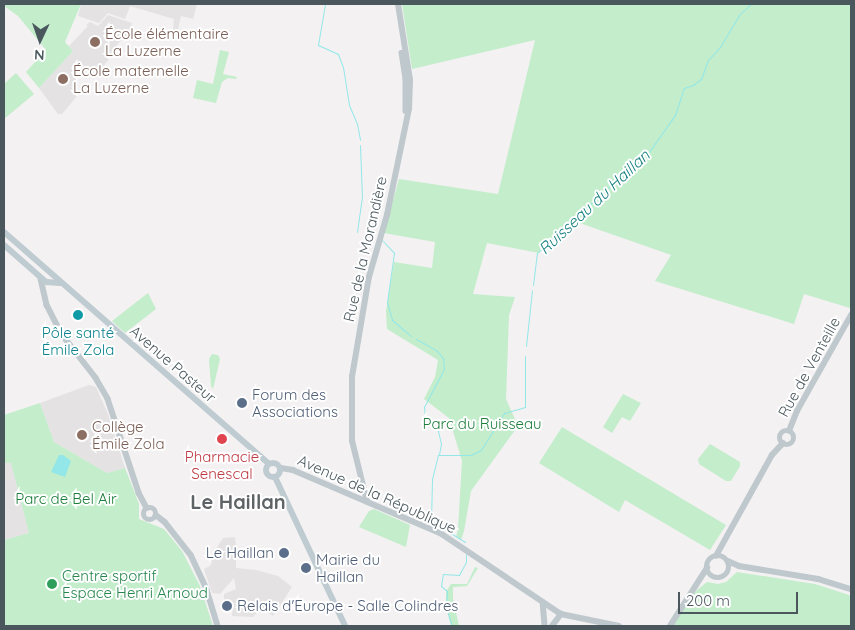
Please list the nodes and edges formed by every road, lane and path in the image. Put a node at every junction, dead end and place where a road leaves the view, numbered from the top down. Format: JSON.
{"nodes":[{"id":1,"x":396,"y":4,"type":"edge"},
{"id":2,"x":4,"y":232,"type":"edge"},
{"id":3,"x":4,"y":245,"type":"edge"},
{"id":4,"x":46,"y":269,"type":"junction"},
{"id":5,"x":35,"y":273,"type":"junction"},
{"id":6,"x":41,"y":279,"type":"junction"},
{"id":7,"x":60,"y":283,"type":"junction"},
{"id":8,"x":51,"y":284,"type":"junction"},
{"id":9,"x":44,"y":293,"type":"junction"},
{"id":10,"x":851,"y":316,"type":"edge"},
{"id":11,"x":789,"y":431,"type":"junction"},
{"id":12,"x":783,"y":443,"type":"junction"},
{"id":13,"x":269,"y":464,"type":"junction"},
{"id":14,"x":281,"y":468,"type":"junction"},
{"id":15,"x":275,"y":477,"type":"junction"},
{"id":16,"x":367,"y":502,"type":"junction"},
{"id":17,"x":147,"y":508,"type":"junction"},
{"id":18,"x":156,"y":515,"type":"junction"},
{"id":19,"x":723,"y":543,"type":"junction"},
{"id":20,"x":716,"y":556,"type":"junction"},
{"id":21,"x":726,"y":559,"type":"junction"},
{"id":22,"x":745,"y":566,"type":"junction"},
{"id":23,"x":707,"y":568,"type":"junction"},
{"id":24,"x":728,"y":572,"type":"junction"},
{"id":25,"x":715,"y":578,"type":"junction"},
{"id":26,"x":695,"y":587,"type":"junction"},
{"id":27,"x":851,"y":589,"type":"edge"},
{"id":28,"x":543,"y":602,"type":"junction"},
{"id":29,"x":560,"y":614,"type":"junction"},
{"id":30,"x":218,"y":626,"type":"edge"},
{"id":31,"x":345,"y":626,"type":"edge"},
{"id":32,"x":545,"y":626,"type":"edge"},
{"id":33,"x":552,"y":626,"type":"edge"},
{"id":34,"x":619,"y":626,"type":"edge"},
{"id":35,"x":670,"y":626,"type":"edge"}],
"edges":[{"from":1,"to":16,"type":"street","name":"Rue de la Morandière"},
{"from":2,"to":4,"type":"main road","name":"Avenue Pasteur"},
{"from":3,"to":5,"type":"main road"},
{"from":4,"to":5,"type":"street"},
{"from":4,"to":7,"type":"main road","name":"Avenue Pasteur"},
{"from":5,"to":6,"type":"main road"},
{"from":6,"to":8,"type":"main road"},
{"from":6,"to":9,"type":"street"},
{"from":7,"to":8,"type":"main road"},
{"from":7,"to":13,"type":"main road","name":"Avenue Pasteur"},
{"from":8,"to":9,"type":"street"},
{"from":9,"to":17,"type":"street"},
{"from":10,"to":11,"type":"street","name":"Rue de Venteille"},
{"from":11,"to":12,"type":"street"},
{"from":11,"to":12,"type":"street"},
{"from":12,"to":19,"type":"street"},
{"from":13,"to":14,"type":"main road"},
{"from":13,"to":15,"type":"main road"},
{"from":14,"to":15,"type":"main road"},
{"from":14,"to":16,"type":"street","name":"Avenue de la République"},
{"from":15,"to":31,"type":"main road"},
{"from":16,"to":28,"type":"street","name":"Avenue de la République"},
{"from":17,"to":18,"type":"street"},
{"from":17,"to":18,"type":"street"},
{"from":18,"to":30,"type":"street"},
{"from":19,"to":20,"type":"street"},
{"from":19,"to":21,"type":"street"},
{"from":20,"to":21,"type":"street"},
{"from":20,"to":23,"type":"street"},
{"from":21,"to":22,"type":"street"},
{"from":21,"to":24,"type":"street"},
{"from":22,"to":24,"type":"street"},
{"from":22,"to":27,"type":"street"},
{"from":23,"to":25,"type":"street"},
{"from":23,"to":26,"type":"street"},
{"from":24,"to":25,"type":"street"},
{"from":25,"to":26,"type":"street"},
{"from":26,"to":35,"type":"street"},
{"from":28,"to":29,"type":"street","name":"Avenue de la République"},
{"from":28,"to":32,"type":"street"},
{"from":29,"to":33,"type":"street"},
{"from":29,"to":34,"type":"street","name":"Avenue de la République"}]}
